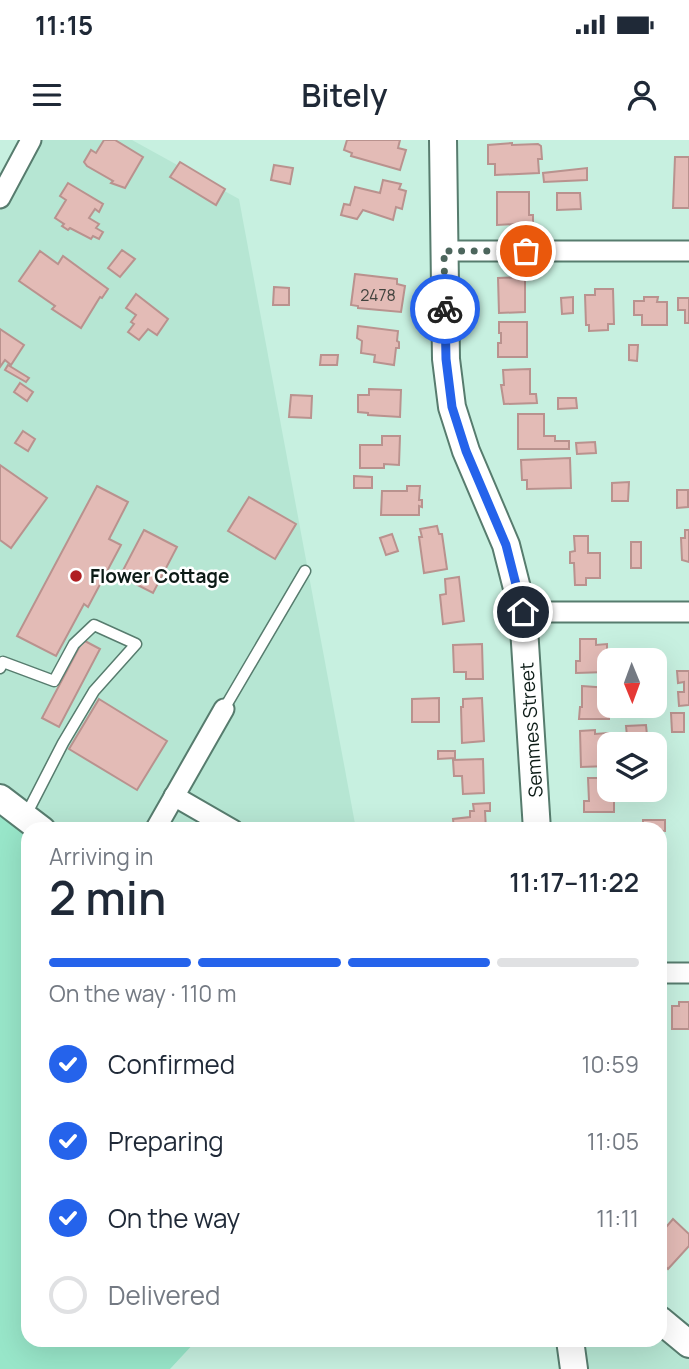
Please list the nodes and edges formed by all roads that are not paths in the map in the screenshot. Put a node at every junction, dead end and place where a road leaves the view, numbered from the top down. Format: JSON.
{"nodes":[{"id":1,"x":32,"y":140,"type":"edge"},
{"id":2,"x":443,"y":140,"type":"edge"},
{"id":3,"x":0,"y":198,"type":"edge"},
{"id":4,"x":444,"y":251,"type":"junction"},
{"id":5,"x":689,"y":251,"type":"edge"},
{"id":6,"x":304,"y":571,"type":"dead end"},
{"id":7,"x":523,"y":612,"type":"junction"},
{"id":8,"x":689,"y":612,"type":"edge"},
{"id":9,"x":0,"y":668,"type":"edge"},
{"id":10,"x":224,"y":709,"type":"joint"},
{"id":11,"x":174,"y":796,"type":"junction"},
{"id":12,"x":0,"y":797,"type":"edge"},
{"id":13,"x":33,"y":822,"type":"edge"},
{"id":14,"x":34,"y":822,"type":"edge"},
{"id":15,"x":159,"y":822,"type":"edge"},
{"id":16,"x":219,"y":822,"type":"edge"},
{"id":17,"x":536,"y":822,"type":"edge"},
{"id":18,"x":667,"y":973,"type":"edge"},
{"id":19,"x":689,"y":973,"type":"edge"},
{"id":20,"x":667,"y":1326,"type":"edge"},
{"id":21,"x":689,"y":1344,"type":"edge"},
{"id":22,"x":571,"y":1347,"type":"edge"},
{"id":23,"x":574,"y":1369,"type":"edge"}],
"edges":[{"from":1,"to":3,"type":"street"},
{"from":2,"to":4,"type":"street","name":"Semmes Street"},
{"from":4,"to":5,"type":"street"},
{"from":4,"to":7,"type":"street","name":"Semmes Street"},
{"from":6,"to":10,"type":"lane"},
{"from":7,"to":8,"type":"street"},
{"from":7,"to":17,"type":"street","name":"Semmes Street"},
{"from":9,"to":14,"type":"lane"},
{"from":10,"to":11,"type":"street"},
{"from":11,"to":15,"type":"street"},
{"from":11,"to":16,"type":"street"},
{"from":12,"to":13,"type":"street"},
{"from":18,"to":19,"type":"street"},
{"from":20,"to":21,"type":"street"},
{"from":22,"to":23,"type":"street"}]}
